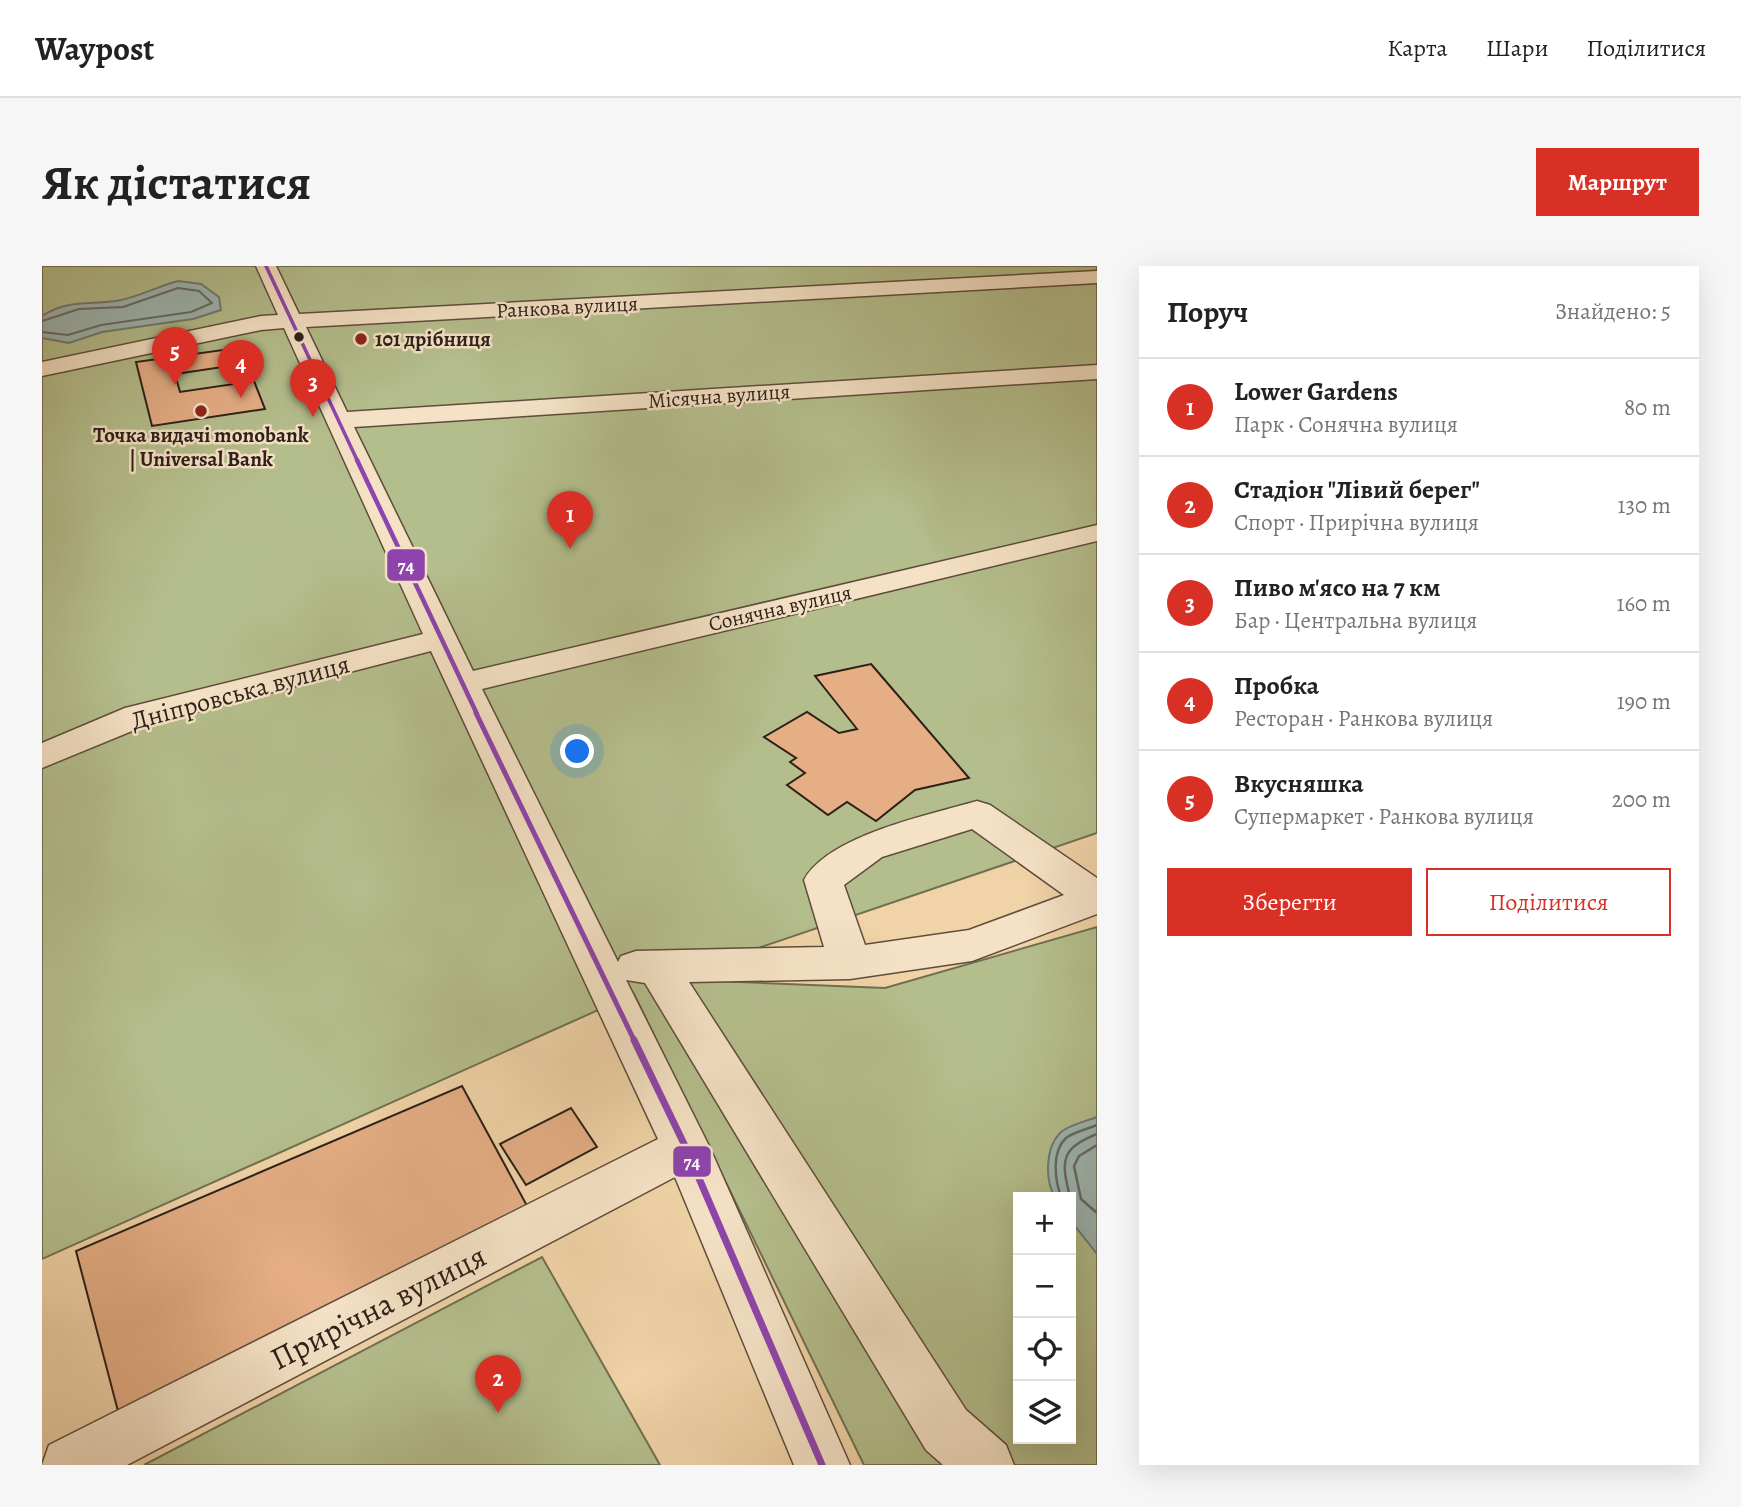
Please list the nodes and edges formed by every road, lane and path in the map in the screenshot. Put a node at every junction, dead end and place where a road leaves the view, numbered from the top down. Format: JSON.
{"nodes":[{"id":1,"x":272,"y":266,"type":"edge"},
{"id":2,"x":1097,"y":277,"type":"edge"},
{"id":3,"x":293,"y":322,"type":"junction"},
{"id":4,"x":42,"y":369,"type":"edge"},
{"id":5,"x":1097,"y":372,"type":"edge"},
{"id":6,"x":341,"y":421,"type":"junction"},
{"id":7,"x":1097,"y":533,"type":"edge"},
{"id":8,"x":441,"y":639,"type":"junction"},
{"id":9,"x":464,"y":683,"type":"junction"},
{"id":10,"x":42,"y":756,"type":"edge"},
{"id":11,"x":850,"y":962,"type":"junction"},
{"id":12,"x":599,"y":967,"type":"junction"},
{"id":13,"x":657,"y":967,"type":"junction"},
{"id":14,"x":686,"y":1148,"type":"junction"},
{"id":15,"x":69,"y":1465,"type":"edge"},
{"id":16,"x":822,"y":1465,"type":"edge"},
{"id":17,"x":986,"y":1465,"type":"edge"}],
"edges":[{"from":1,"to":3,"type":"street"},
{"from":2,"to":3,"type":"street","name":"Ранкова вулиця"},
{"from":3,"to":4,"type":"street","name":"Ранкова вулиця"},
{"from":3,"to":6,"type":"street"},
{"from":5,"to":6,"type":"street","name":"Місячна вулиця"},
{"from":6,"to":8,"type":"street"},
{"from":7,"to":9,"type":"street","name":"Сонячна вулиця"},
{"from":8,"to":9,"type":"street"},
{"from":8,"to":10,"type":"street","name":"Дніпровська вулиця"},
{"from":9,"to":12,"type":"street"},
{"from":11,"to":11,"type":"street"},
{"from":11,"to":13,"type":"street"},
{"from":12,"to":13,"type":"street"},
{"from":12,"to":14,"type":"street"},
{"from":13,"to":17,"type":"street"},
{"from":14,"to":15,"type":"street","name":"Прирічна вулиця"},
{"from":14,"to":16,"type":"street"}]}
